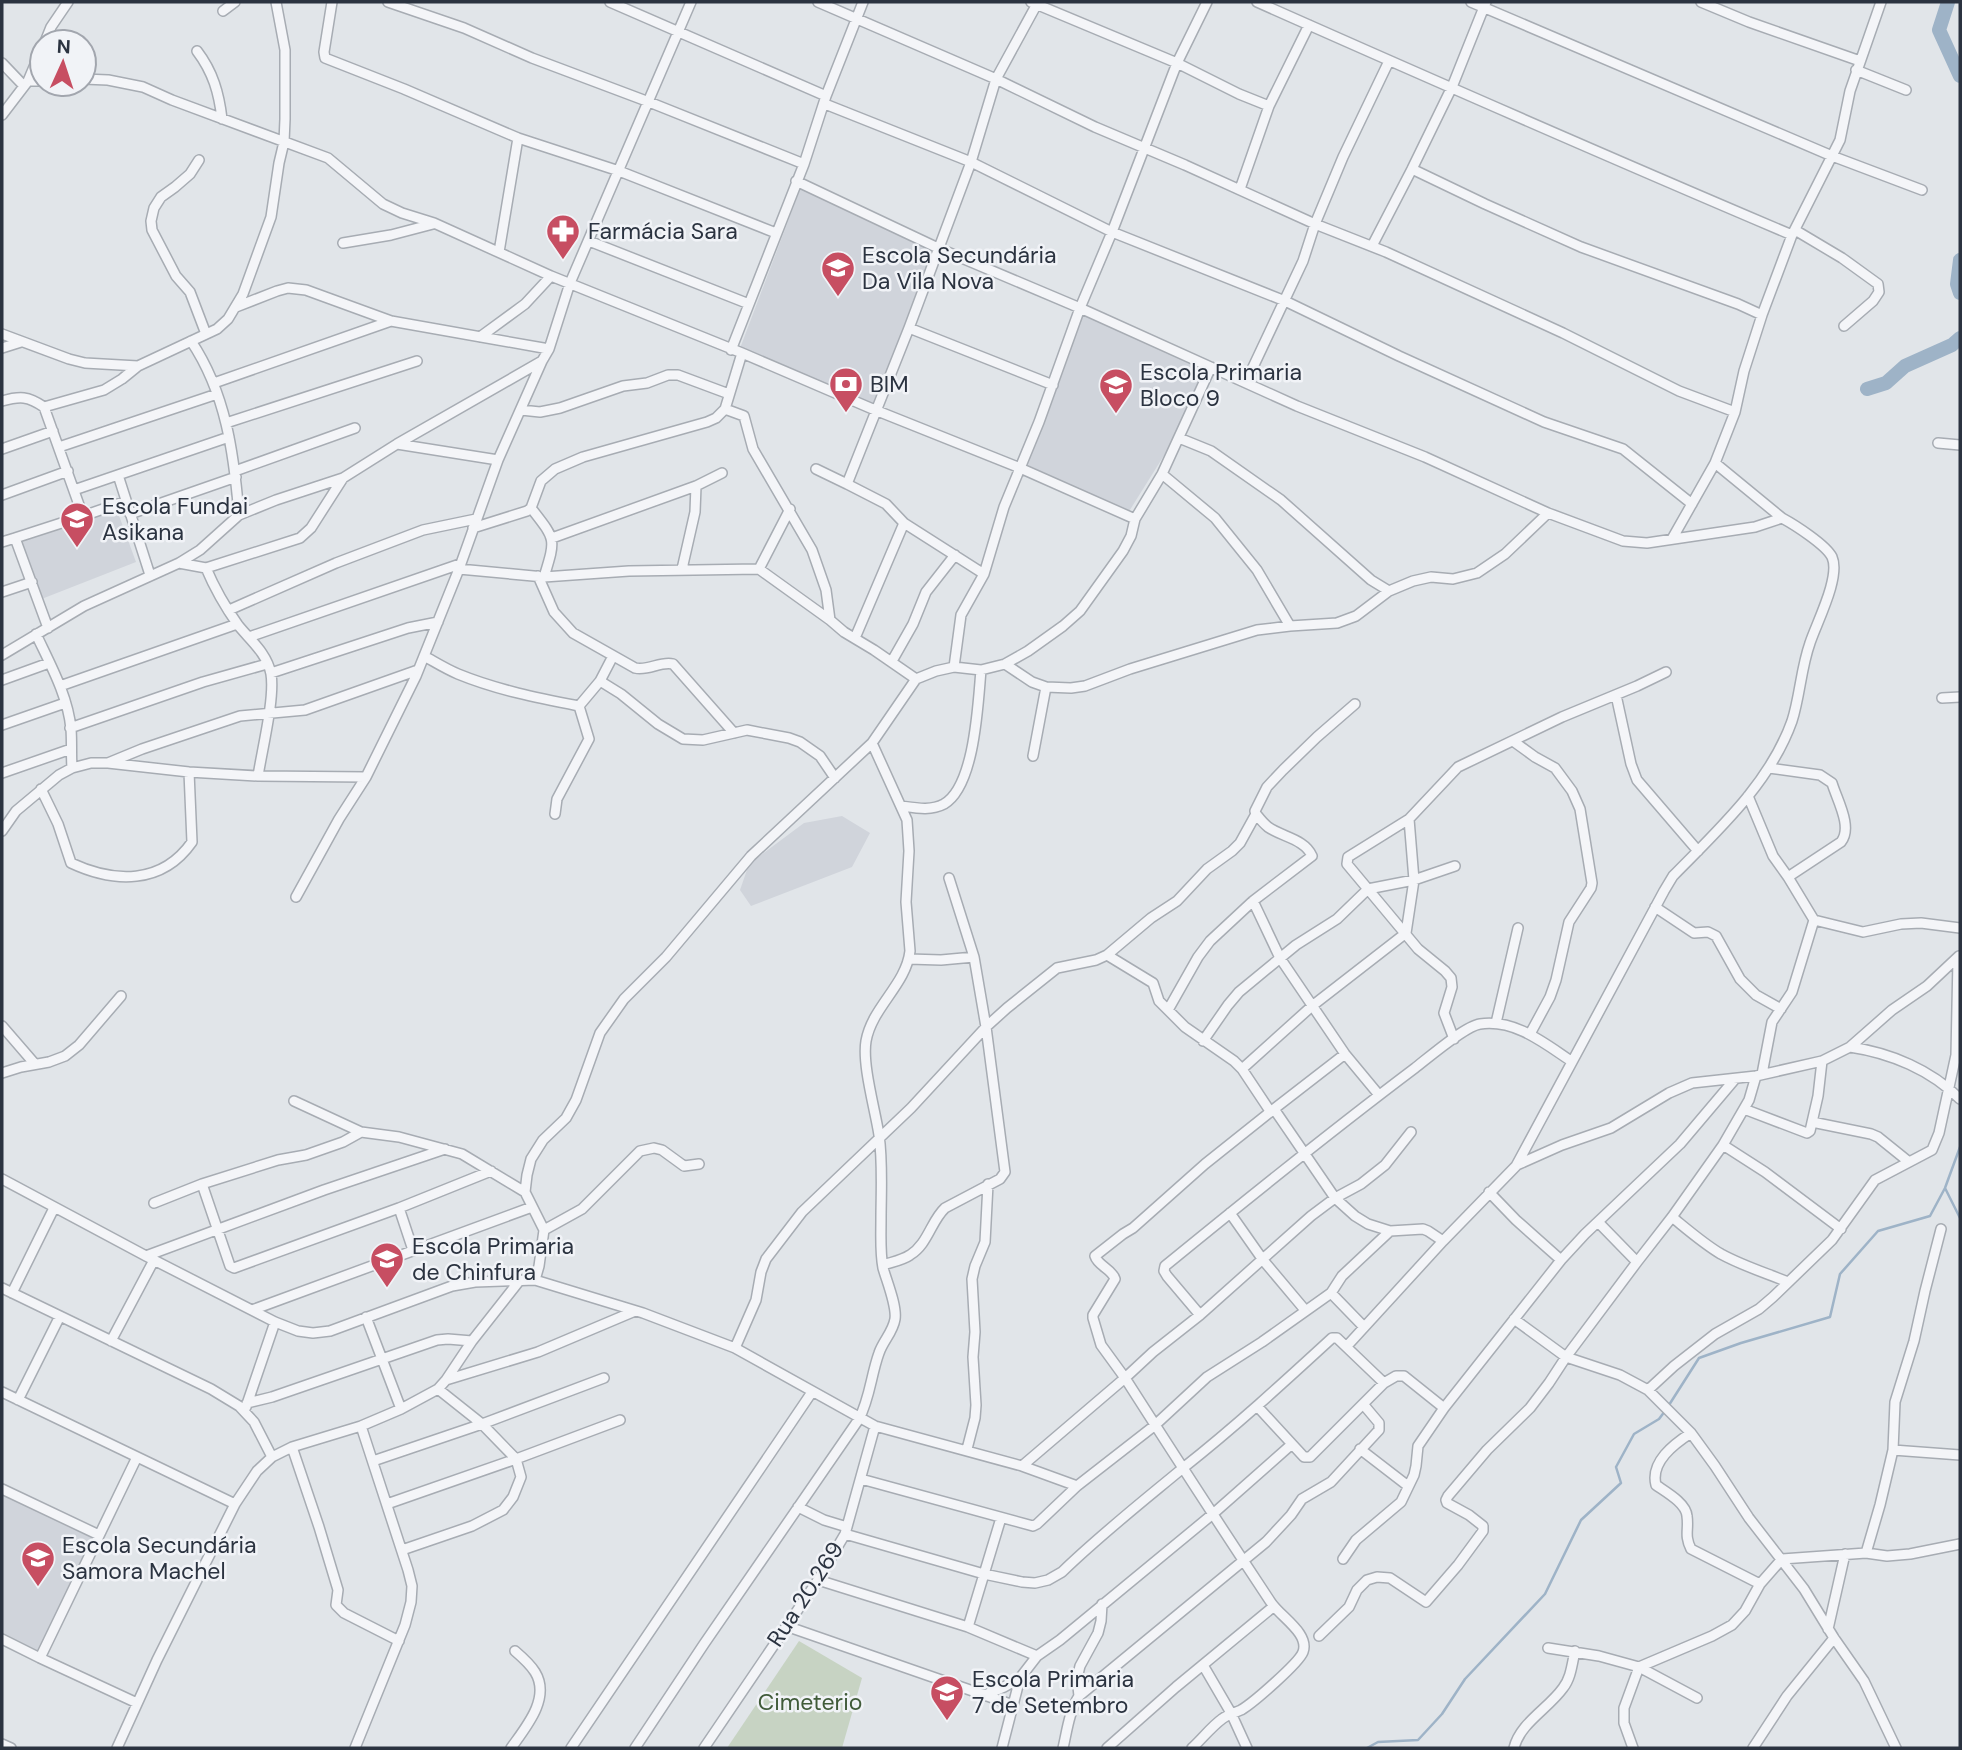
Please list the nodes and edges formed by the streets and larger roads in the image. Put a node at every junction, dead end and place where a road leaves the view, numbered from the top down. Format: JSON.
{"nodes":[{"id":1,"x":68,"y":2,"type":"edge"},
{"id":2,"x":235,"y":2,"type":"edge"},
{"id":3,"x":276,"y":2,"type":"edge"},
{"id":4,"x":332,"y":2,"type":"edge"},
{"id":5,"x":388,"y":2,"type":"edge"},
{"id":6,"x":610,"y":2,"type":"edge"},
{"id":7,"x":691,"y":2,"type":"edge"},
{"id":8,"x":818,"y":2,"type":"edge"},
{"id":9,"x":863,"y":2,"type":"edge"},
{"id":10,"x":1207,"y":2,"type":"edge"},
{"id":11,"x":1257,"y":2,"type":"edge"},
{"id":12,"x":1471,"y":2,"type":"edge"},
{"id":13,"x":1701,"y":2,"type":"edge"},
{"id":14,"x":1881,"y":2,"type":"edge"},
{"id":15,"x":1035,"y":3,"type":"edge"},
{"id":16,"x":1485,"y":5,"type":"edge"},
{"id":17,"x":223,"y":11,"type":"dead end"},
{"id":18,"x":856,"y":18,"type":"junction"},
{"id":19,"x":1309,"y":25,"type":"junction"},
{"id":20,"x":51,"y":28,"type":"edge"},
{"id":21,"x":679,"y":30,"type":"junction"},
{"id":22,"x":197,"y":51,"type":"dead end"},
{"id":23,"x":1389,"y":61,"type":"junction"},
{"id":24,"x":2,"y":63,"type":"edge"},
{"id":25,"x":1177,"y":63,"type":"junction"},
{"id":26,"x":1858,"y":66,"type":"junction"},
{"id":27,"x":28,"y":79,"type":"edge"},
{"id":28,"x":996,"y":79,"type":"junction"},
{"id":29,"x":98,"y":80,"type":"edge"},
{"id":30,"x":26,"y":83,"type":"junction"},
{"id":31,"x":1452,"y":87,"type":"junction"},
{"id":32,"x":1906,"y":90,"type":"dead end"},
{"id":33,"x":825,"y":100,"type":"junction"},
{"id":34,"x":649,"y":102,"type":"junction"},
{"id":35,"x":1269,"y":106,"type":"junction"},
{"id":36,"x":2,"y":115,"type":"edge"},
{"id":37,"x":222,"y":119,"type":"junction"},
{"id":38,"x":518,"y":138,"type":"junction"},
{"id":39,"x":284,"y":142,"type":"junction"},
{"id":40,"x":1145,"y":148,"type":"junction"},
{"id":41,"x":1832,"y":156,"type":"junction"},
{"id":42,"x":200,"y":160,"type":"dead end"},
{"id":43,"x":971,"y":163,"type":"junction"},
{"id":44,"x":804,"y":164,"type":"junction"},
{"id":45,"x":1412,"y":169,"type":"junction"},
{"id":46,"x":620,"y":171,"type":"junction"},
{"id":47,"x":796,"y":181,"type":"junction"},
{"id":48,"x":1240,"y":189,"type":"junction"},
{"id":49,"x":1922,"y":190,"type":"dead end"},
{"id":50,"x":434,"y":223,"type":"junction"},
{"id":51,"x":1315,"y":224,"type":"junction"},
{"id":52,"x":1112,"y":232,"type":"junction"},
{"id":53,"x":776,"y":233,"type":"junction"},
{"id":54,"x":1793,"y":233,"type":"junction"},
{"id":55,"x":589,"y":241,"type":"junction"},
{"id":56,"x":343,"y":243,"type":"dead end"},
{"id":57,"x":1372,"y":246,"type":"junction"},
{"id":58,"x":937,"y":248,"type":"junction"},
{"id":59,"x":499,"y":252,"type":"junction"},
{"id":60,"x":551,"y":276,"type":"junction"},
{"id":61,"x":570,"y":283,"type":"junction"},
{"id":62,"x":1285,"y":301,"type":"junction"},
{"id":63,"x":749,"y":304,"type":"junction"},
{"id":64,"x":236,"y":307,"type":"junction"},
{"id":65,"x":1080,"y":308,"type":"junction"},
{"id":66,"x":1762,"y":315,"type":"junction"},
{"id":67,"x":391,"y":321,"type":"junction"},
{"id":68,"x":1844,"y":326,"type":"dead end"},
{"id":69,"x":909,"y":328,"type":"junction"},
{"id":70,"x":2,"y":334,"type":"edge"},
{"id":71,"x":206,"y":334,"type":"junction"},
{"id":72,"x":480,"y":337,"type":"junction"},
{"id":73,"x":191,"y":341,"type":"junction"},
{"id":74,"x":21,"y":342,"type":"junction"},
{"id":75,"x":2,"y":348,"type":"edge"},
{"id":76,"x":549,"y":349,"type":"junction"},
{"id":77,"x":731,"y":350,"type":"junction"},
{"id":78,"x":743,"y":353,"type":"junction"},
{"id":79,"x":417,"y":361,"type":"dead end"},
{"id":80,"x":542,"y":361,"type":"junction"},
{"id":81,"x":138,"y":366,"type":"junction"},
{"id":82,"x":1211,"y":367,"type":"junction"},
{"id":83,"x":1246,"y":382,"type":"junction"},
{"id":84,"x":214,"y":383,"type":"junction"},
{"id":85,"x":1053,"y":385,"type":"junction"},
{"id":86,"x":217,"y":394,"type":"junction"},
{"id":87,"x":729,"y":394,"type":"junction"},
{"id":88,"x":2,"y":401,"type":"edge"},
{"id":89,"x":44,"y":407,"type":"junction"},
{"id":90,"x":725,"y":409,"type":"junction"},
{"id":91,"x":521,"y":410,"type":"junction"},
{"id":92,"x":875,"y":410,"type":"junction"},
{"id":93,"x":1735,"y":412,"type":"junction"},
{"id":94,"x":226,"y":423,"type":"junction"},
{"id":95,"x":355,"y":428,"type":"dead end"},
{"id":96,"x":53,"y":431,"type":"junction"},
{"id":97,"x":229,"y":437,"type":"junction"},
{"id":98,"x":1179,"y":438,"type":"junction"},
{"id":99,"x":1938,"y":443,"type":"dead end"},
{"id":100,"x":397,"y":444,"type":"junction"},
{"id":101,"x":1960,"y":445,"type":"edge"},
{"id":102,"x":59,"y":447,"type":"junction"},
{"id":103,"x":2,"y":449,"type":"edge"},
{"id":104,"x":498,"y":460,"type":"junction"},
{"id":105,"x":1715,"y":463,"type":"junction"},
{"id":106,"x":1020,"y":468,"type":"junction"},
{"id":107,"x":816,"y":469,"type":"dead end"},
{"id":108,"x":68,"y":471,"type":"junction"},
{"id":109,"x":722,"y":473,"type":"dead end"},
{"id":110,"x":236,"y":474,"type":"junction"},
{"id":111,"x":1162,"y":474,"type":"junction"},
{"id":112,"x":118,"y":475,"type":"junction"},
{"id":113,"x":343,"y":478,"type":"junction"},
{"id":114,"x":847,"y":484,"type":"junction"},
{"id":115,"x":696,"y":486,"type":"junction"},
{"id":116,"x":74,"y":489,"type":"junction"},
{"id":117,"x":2,"y":495,"type":"edge"},
{"id":118,"x":126,"y":501,"type":"junction"},
{"id":119,"x":1692,"y":504,"type":"junction"},
{"id":120,"x":531,"y":509,"type":"junction"},
{"id":121,"x":790,"y":509,"type":"junction"},
{"id":122,"x":1548,"y":513,"type":"junction"},
{"id":123,"x":130,"y":514,"type":"junction"},
{"id":124,"x":239,"y":515,"type":"junction"},
{"id":125,"x":83,"y":516,"type":"junction"},
{"id":126,"x":1782,"y":518,"type":"junction"},
{"id":127,"x":1135,"y":519,"type":"junction"},
{"id":128,"x":474,"y":523,"type":"junction"},
{"id":129,"x":904,"y":523,"type":"junction"},
{"id":130,"x":15,"y":538,"type":"junction"},
{"id":131,"x":552,"y":538,"type":"junction"},
{"id":132,"x":1672,"y":539,"type":"junction"},
{"id":133,"x":2,"y":542,"type":"edge"},
{"id":134,"x":955,"y":555,"type":"junction"},
{"id":135,"x":179,"y":563,"type":"junction"},
{"id":136,"x":460,"y":567,"type":"junction"},
{"id":137,"x":206,"y":568,"type":"junction"},
{"id":138,"x":682,"y":569,"type":"junction"},
{"id":139,"x":759,"y":569,"type":"junction"},
{"id":140,"x":984,"y":573,"type":"junction"},
{"id":141,"x":150,"y":575,"type":"junction"},
{"id":142,"x":541,"y":576,"type":"junction"},
{"id":143,"x":32,"y":582,"type":"junction"},
{"id":144,"x":1389,"y":591,"type":"junction"},
{"id":145,"x":2,"y":592,"type":"edge"},
{"id":146,"x":229,"y":610,"type":"junction"},
{"id":147,"x":831,"y":620,"type":"junction"},
{"id":148,"x":438,"y":622,"type":"junction"},
{"id":149,"x":237,"y":624,"type":"junction"},
{"id":150,"x":1290,"y":626,"type":"junction"},
{"id":151,"x":48,"y":628,"type":"junction"},
{"id":152,"x":36,"y":635,"type":"junction"},
{"id":153,"x":249,"y":637,"type":"junction"},
{"id":154,"x":855,"y":638,"type":"junction"},
{"id":155,"x":2,"y":654,"type":"edge"},
{"id":156,"x":424,"y":656,"type":"junction"},
{"id":157,"x":613,"y":656,"type":"junction"},
{"id":158,"x":892,"y":661,"type":"junction"},
{"id":159,"x":50,"y":663,"type":"junction"},
{"id":160,"x":1005,"y":664,"type":"junction"},
{"id":161,"x":954,"y":667,"type":"junction"},
{"id":162,"x":269,"y":669,"type":"junction"},
{"id":163,"x":418,"y":670,"type":"junction"},
{"id":164,"x":981,"y":670,"type":"junction"},
{"id":165,"x":1666,"y":672,"type":"dead end"},
{"id":166,"x":916,"y":678,"type":"junction"},
{"id":167,"x":2,"y":680,"type":"edge"},
{"id":168,"x":600,"y":681,"type":"junction"},
{"id":169,"x":60,"y":686,"type":"junction"},
{"id":170,"x":1046,"y":687,"type":"junction"},
{"id":171,"x":1616,"y":695,"type":"junction"},
{"id":172,"x":1960,"y":697,"type":"edge"},
{"id":173,"x":1942,"y":698,"type":"dead end"},
{"id":174,"x":65,"y":703,"type":"junction"},
{"id":175,"x":1355,"y":704,"type":"dead end"},
{"id":176,"x":579,"y":706,"type":"junction"},
{"id":177,"x":268,"y":713,"type":"junction"},
{"id":178,"x":2,"y":725,"type":"edge"},
{"id":179,"x":71,"y":728,"type":"junction"},
{"id":180,"x":734,"y":733,"type":"junction"},
{"id":181,"x":1514,"y":741,"type":"junction"},
{"id":182,"x":872,"y":743,"type":"junction"},
{"id":183,"x":71,"y":749,"type":"junction"},
{"id":184,"x":1033,"y":756,"type":"dead end"},
{"id":185,"x":108,"y":763,"type":"junction"},
{"id":186,"x":72,"y":768,"type":"junction"},
{"id":187,"x":1769,"y":768,"type":"junction"},
{"id":188,"x":189,"y":772,"type":"junction"},
{"id":189,"x":2,"y":773,"type":"edge"},
{"id":190,"x":258,"y":776,"type":"junction"},
{"id":191,"x":366,"y":777,"type":"junction"},
{"id":192,"x":835,"y":778,"type":"junction"},
{"id":193,"x":41,"y":789,"type":"junction"},
{"id":194,"x":1748,"y":796,"type":"junction"},
{"id":195,"x":901,"y":806,"type":"junction"},
{"id":196,"x":16,"y":811,"type":"junction"},
{"id":197,"x":555,"y":814,"type":"dead end"},
{"id":198,"x":1256,"y":814,"type":"junction"},
{"id":199,"x":2,"y":817,"type":"edge"},
{"id":200,"x":1409,"y":819,"type":"junction"},
{"id":201,"x":2,"y":831,"type":"edge"},
{"id":202,"x":1698,"y":851,"type":"junction"},
{"id":203,"x":1455,"y":866,"type":"dead end"},
{"id":204,"x":1788,"y":877,"type":"junction"},
{"id":205,"x":949,"y":878,"type":"dead end"},
{"id":206,"x":1415,"y":880,"type":"junction"},
{"id":207,"x":1368,"y":889,"type":"junction"},
{"id":208,"x":296,"y":897,"type":"dead end"},
{"id":209,"x":1253,"y":901,"type":"junction"},
{"id":210,"x":1655,"y":906,"type":"junction"},
{"id":211,"x":1814,"y":920,"type":"junction"},
{"id":212,"x":1518,"y":928,"type":"dead end"},
{"id":213,"x":1960,"y":928,"type":"edge"},
{"id":214,"x":1406,"y":933,"type":"junction"},
{"id":215,"x":1108,"y":955,"type":"junction"},
{"id":216,"x":1959,"y":956,"type":"edge"},
{"id":217,"x":974,"y":957,"type":"junction"},
{"id":218,"x":1280,"y":958,"type":"junction"},
{"id":219,"x":909,"y":959,"type":"junction"},
{"id":220,"x":121,"y":996,"type":"dead end"},
{"id":221,"x":1311,"y":1006,"type":"junction"},
{"id":222,"x":1781,"y":1009,"type":"junction"},
{"id":223,"x":1168,"y":1010,"type":"junction"},
{"id":224,"x":1496,"y":1023,"type":"junction"},
{"id":225,"x":2,"y":1026,"type":"edge"},
{"id":226,"x":986,"y":1027,"type":"junction"},
{"id":227,"x":1530,"y":1034,"type":"junction"},
{"id":228,"x":1454,"y":1039,"type":"junction"},
{"id":229,"x":1203,"y":1041,"type":"junction"},
{"id":230,"x":1850,"y":1047,"type":"junction"},
{"id":231,"x":1345,"y":1054,"type":"junction"},
{"id":232,"x":1822,"y":1061,"type":"junction"},
{"id":233,"x":1571,"y":1062,"type":"junction"},
{"id":234,"x":34,"y":1063,"type":"junction"},
{"id":235,"x":1242,"y":1069,"type":"junction"},
{"id":236,"x":2,"y":1073,"type":"edge"},
{"id":237,"x":1759,"y":1075,"type":"junction"},
{"id":238,"x":1735,"y":1079,"type":"junction"},
{"id":239,"x":1948,"y":1087,"type":"junction"},
{"id":240,"x":1379,"y":1095,"type":"junction"},
{"id":241,"x":1960,"y":1100,"type":"edge"},
{"id":242,"x":294,"y":1101,"type":"dead end"},
{"id":243,"x":1744,"y":1109,"type":"junction"},
{"id":244,"x":1272,"y":1110,"type":"junction"},
{"id":245,"x":1812,"y":1122,"type":"junction"},
{"id":246,"x":360,"y":1132,"type":"junction"},
{"id":247,"x":1411,"y":1132,"type":"dead end"},
{"id":248,"x":879,"y":1138,"type":"junction"},
{"id":249,"x":1724,"y":1145,"type":"junction"},
{"id":250,"x":445,"y":1149,"type":"junction"},
{"id":251,"x":1305,"y":1154,"type":"junction"},
{"id":252,"x":1909,"y":1162,"type":"junction"},
{"id":253,"x":699,"y":1164,"type":"dead end"},
{"id":254,"x":1516,"y":1166,"type":"junction"},
{"id":255,"x":491,"y":1171,"type":"junction"},
{"id":256,"x":2,"y":1179,"type":"edge"},
{"id":257,"x":202,"y":1184,"type":"junction"},
{"id":258,"x":988,"y":1184,"type":"junction"},
{"id":259,"x":525,"y":1192,"type":"junction"},
{"id":260,"x":1489,"y":1192,"type":"junction"},
{"id":261,"x":1335,"y":1198,"type":"junction"},
{"id":262,"x":154,"y":1203,"type":"dead end"},
{"id":263,"x":532,"y":1207,"type":"junction"},
{"id":264,"x":54,"y":1208,"type":"junction"},
{"id":265,"x":399,"y":1208,"type":"junction"},
{"id":266,"x":1230,"y":1213,"type":"junction"},
{"id":267,"x":1672,"y":1217,"type":"junction"},
{"id":268,"x":1598,"y":1222,"type":"junction"},
{"id":269,"x":1841,"y":1228,"type":"junction"},
{"id":270,"x":1941,"y":1229,"type":"dead end"},
{"id":271,"x":217,"y":1230,"type":"junction"},
{"id":272,"x":544,"y":1230,"type":"junction"},
{"id":273,"x":1390,"y":1231,"type":"junction"},
{"id":274,"x":1443,"y":1241,"type":"junction"},
{"id":275,"x":413,"y":1251,"type":"junction"},
{"id":276,"x":150,"y":1258,"type":"junction"},
{"id":277,"x":1263,"y":1260,"type":"junction"},
{"id":278,"x":1561,"y":1260,"type":"junction"},
{"id":279,"x":1637,"y":1262,"type":"junction"},
{"id":280,"x":883,"y":1265,"type":"junction"},
{"id":281,"x":520,"y":1280,"type":"junction"},
{"id":282,"x":535,"y":1280,"type":"junction"},
{"id":283,"x":1788,"y":1282,"type":"junction"},
{"id":284,"x":2,"y":1288,"type":"edge"},
{"id":285,"x":12,"y":1293,"type":"junction"},
{"id":286,"x":1331,"y":1293,"type":"junction"},
{"id":287,"x":251,"y":1310,"type":"junction"},
{"id":288,"x":1305,"y":1310,"type":"junction"},
{"id":289,"x":635,"y":1311,"type":"junction"},
{"id":290,"x":1200,"y":1315,"type":"junction"},
{"id":291,"x":60,"y":1316,"type":"junction"},
{"id":292,"x":366,"y":1317,"type":"junction"},
{"id":293,"x":1514,"y":1320,"type":"junction"},
{"id":294,"x":275,"y":1322,"type":"junction"},
{"id":295,"x":1364,"y":1327,"type":"junction"},
{"id":296,"x":472,"y":1340,"type":"junction"},
{"id":297,"x":111,"y":1341,"type":"junction"},
{"id":298,"x":1347,"y":1346,"type":"junction"},
{"id":299,"x":735,"y":1348,"type":"junction"},
{"id":300,"x":1566,"y":1357,"type":"junction"},
{"id":301,"x":382,"y":1360,"type":"junction"},
{"id":302,"x":604,"y":1378,"type":"dead end"},
{"id":303,"x":1125,"y":1378,"type":"junction"},
{"id":304,"x":446,"y":1380,"type":"junction"},
{"id":305,"x":1384,"y":1383,"type":"junction"},
{"id":306,"x":438,"y":1390,"type":"junction"},
{"id":307,"x":1648,"y":1390,"type":"junction"},
{"id":308,"x":2,"y":1392,"type":"edge"},
{"id":309,"x":811,"y":1392,"type":"junction"},
{"id":310,"x":18,"y":1400,"type":"junction"},
{"id":311,"x":1363,"y":1404,"type":"junction"},
{"id":312,"x":1257,"y":1406,"type":"junction"},
{"id":313,"x":246,"y":1408,"type":"junction"},
{"id":314,"x":1444,"y":1408,"type":"junction"},
{"id":315,"x":401,"y":1409,"type":"junction"},
{"id":316,"x":859,"y":1419,"type":"junction"},
{"id":317,"x":621,"y":1420,"type":"dead end"},
{"id":318,"x":482,"y":1424,"type":"junction"},
{"id":319,"x":361,"y":1426,"type":"junction"},
{"id":320,"x":875,"y":1426,"type":"junction"},
{"id":321,"x":1154,"y":1426,"type":"junction"},
{"id":322,"x":1691,"y":1433,"type":"junction"},
{"id":323,"x":1292,"y":1444,"type":"junction"},
{"id":324,"x":292,"y":1447,"type":"junction"},
{"id":325,"x":967,"y":1449,"type":"junction"},
{"id":326,"x":1360,"y":1449,"type":"junction"},
{"id":327,"x":1893,"y":1450,"type":"junction"},
{"id":328,"x":1960,"y":1455,"type":"edge"},
{"id":329,"x":137,"y":1457,"type":"junction"},
{"id":330,"x":272,"y":1457,"type":"junction"},
{"id":331,"x":516,"y":1459,"type":"junction"},
{"id":332,"x":373,"y":1461,"type":"junction"},
{"id":333,"x":1022,"y":1466,"type":"junction"},
{"id":334,"x":1182,"y":1469,"type":"junction"},
{"id":335,"x":861,"y":1479,"type":"junction"},
{"id":336,"x":1077,"y":1486,"type":"junction"},
{"id":337,"x":1408,"y":1486,"type":"junction"},
{"id":338,"x":2,"y":1489,"type":"edge"},
{"id":339,"x":235,"y":1504,"type":"junction"},
{"id":340,"x":387,"y":1504,"type":"junction"},
{"id":341,"x":797,"y":1507,"type":"junction"},
{"id":342,"x":1214,"y":1513,"type":"junction"},
{"id":343,"x":1001,"y":1518,"type":"junction"},
{"id":344,"x":846,"y":1530,"type":"junction"},
{"id":345,"x":99,"y":1535,"type":"junction"},
{"id":346,"x":1960,"y":1544,"type":"edge"},
{"id":347,"x":402,"y":1550,"type":"junction"},
{"id":348,"x":1866,"y":1553,"type":"junction"},
{"id":349,"x":1845,"y":1554,"type":"junction"},
{"id":350,"x":1342,"y":1559,"type":"dead end"},
{"id":351,"x":1782,"y":1559,"type":"junction"},
{"id":352,"x":1243,"y":1560,"type":"junction"},
{"id":353,"x":984,"y":1574,"type":"junction"},
{"id":354,"x":818,"y":1580,"type":"junction"},
{"id":355,"x":1760,"y":1584,"type":"junction"},
{"id":356,"x":1102,"y":1604,"type":"junction"},
{"id":357,"x":1273,"y":1606,"type":"junction"},
{"id":358,"x":786,"y":1626,"type":"junction"},
{"id":359,"x":968,"y":1627,"type":"junction"},
{"id":360,"x":1828,"y":1629,"type":"junction"},
{"id":361,"x":1319,"y":1636,"type":"dead end"},
{"id":362,"x":1834,"y":1638,"type":"junction"},
{"id":363,"x":2,"y":1639,"type":"edge"},
{"id":364,"x":399,"y":1641,"type":"junction"},
{"id":365,"x":1548,"y":1648,"type":"dead end"},
{"id":366,"x":515,"y":1651,"type":"dead end"},
{"id":367,"x":1575,"y":1651,"type":"junction"},
{"id":368,"x":1037,"y":1656,"type":"junction"},
{"id":369,"x":40,"y":1658,"type":"junction"},
{"id":370,"x":1203,"y":1665,"type":"junction"},
{"id":371,"x":1639,"y":1667,"type":"junction"},
{"id":372,"x":1020,"y":1678,"type":"junction"},
{"id":373,"x":985,"y":1695,"type":"junction"},
{"id":374,"x":1079,"y":1696,"type":"junction"},
{"id":375,"x":1697,"y":1698,"type":"dead end"},
{"id":376,"x":137,"y":1703,"type":"junction"},
{"id":377,"x":1013,"y":1705,"type":"junction"},
{"id":378,"x":1231,"y":1713,"type":"junction"},
{"id":379,"x":2,"y":1744,"type":"edge"},
{"id":380,"x":11,"y":1748,"type":"edge"},
{"id":381,"x":117,"y":1748,"type":"edge"},
{"id":382,"x":355,"y":1748,"type":"edge"},
{"id":383,"x":511,"y":1748,"type":"edge"},
{"id":384,"x":571,"y":1748,"type":"edge"},
{"id":385,"x":635,"y":1748,"type":"edge"},
{"id":386,"x":704,"y":1748,"type":"edge"},
{"id":387,"x":1002,"y":1748,"type":"edge"},
{"id":388,"x":1063,"y":1748,"type":"edge"},
{"id":389,"x":1107,"y":1748,"type":"edge"},
{"id":390,"x":1192,"y":1748,"type":"edge"},
{"id":391,"x":1247,"y":1748,"type":"edge"},
{"id":392,"x":1514,"y":1748,"type":"edge"},
{"id":393,"x":1633,"y":1748,"type":"edge"},
{"id":394,"x":1753,"y":1748,"type":"edge"},
{"id":395,"x":1896,"y":1748,"type":"edge"}],
"edges":[{"from":1,"to":20,"type":"street"},
{"from":2,"to":17,"type":"street"},
{"from":3,"to":39,"type":"street"},
{"from":4,"to":38,"type":"street"},
{"from":5,"to":34,"type":"street"},
{"from":6,"to":21,"type":"street"},
{"from":7,"to":21,"type":"street"},
{"from":8,"to":18,"type":"street"},
{"from":9,"to":18,"type":"street"},
{"from":10,"to":25,"type":"street"},
{"from":11,"to":19,"type":"street"},
{"from":12,"to":16,"type":"street"},
{"from":13,"to":26,"type":"street"},
{"from":14,"to":26,"type":"street"},
{"from":15,"to":25,"type":"street"},
{"from":15,"to":28,"type":"street"},
{"from":16,"to":31,"type":"street"},
{"from":16,"to":41,"type":"street"},
{"from":18,"to":28,"type":"street"},
{"from":18,"to":33,"type":"street"},
{"from":19,"to":23,"type":"street"},
{"from":19,"to":35,"type":"street"},
{"from":21,"to":33,"type":"street"},
{"from":21,"to":34,"type":"street"},
{"from":22,"to":37,"type":"street"},
{"from":23,"to":31,"type":"street"},
{"from":23,"to":51,"type":"street"},
{"from":24,"to":30,"type":"street"},
{"from":25,"to":35,"type":"street"},
{"from":25,"to":40,"type":"street"},
{"from":26,"to":32,"type":"street"},
{"from":26,"to":41,"type":"street"},
{"from":27,"to":30,"type":"street"},
{"from":28,"to":40,"type":"street"},
{"from":28,"to":43,"type":"street"},
{"from":29,"to":37,"type":"street"},
{"from":30,"to":36,"type":"street"},
{"from":31,"to":45,"type":"street"},
{"from":31,"to":54,"type":"street"},
{"from":33,"to":43,"type":"street"},
{"from":33,"to":44,"type":"street"},
{"from":34,"to":44,"type":"street"},
{"from":34,"to":46,"type":"street"},
{"from":35,"to":48,"type":"street"},
{"from":37,"to":39,"type":"street"},
{"from":38,"to":46,"type":"street"},
{"from":38,"to":59,"type":"street"},
{"from":39,"to":50,"type":"street"},
{"from":39,"to":64,"type":"street"},
{"from":40,"to":48,"type":"street"},
{"from":40,"to":52,"type":"street"},
{"from":41,"to":49,"type":"street"},
{"from":41,"to":54,"type":"street"},
{"from":42,"to":71,"type":"street"},
{"from":43,"to":52,"type":"street"},
{"from":43,"to":58,"type":"street"},
{"from":44,"to":47,"type":"street"},
{"from":45,"to":57,"type":"street"},
{"from":45,"to":66,"type":"street"},
{"from":46,"to":53,"type":"street"},
{"from":46,"to":55,"type":"street"},
{"from":47,"to":53,"type":"street"},
{"from":47,"to":58,"type":"street"},
{"from":48,"to":51,"type":"street"},
{"from":50,"to":56,"type":"street"},
{"from":50,"to":59,"type":"street"},
{"from":51,"to":57,"type":"street"},
{"from":51,"to":62,"type":"street"},
{"from":52,"to":62,"type":"street"},
{"from":52,"to":65,"type":"street"},
{"from":53,"to":63,"type":"street"},
{"from":54,"to":66,"type":"street"},
{"from":54,"to":68,"type":"street"},
{"from":55,"to":61,"type":"street"},
{"from":55,"to":63,"type":"street"},
{"from":57,"to":93,"type":"street"},
{"from":58,"to":65,"type":"street"},
{"from":58,"to":69,"type":"street"},
{"from":59,"to":60,"type":"street"},
{"from":60,"to":61,"type":"street"},
{"from":60,"to":72,"type":"street"},
{"from":61,"to":76,"type":"street"},
{"from":61,"to":77,"type":"street"},
{"from":62,"to":83,"type":"street"},
{"from":62,"to":119,"type":"street"},
{"from":63,"to":77,"type":"street"},
{"from":64,"to":67,"type":"street"},
{"from":64,"to":71,"type":"street"},
{"from":65,"to":82,"type":"street"},
{"from":65,"to":85,"type":"street"},
{"from":66,"to":93,"type":"street"},
{"from":67,"to":72,"type":"street"},
{"from":67,"to":84,"type":"street"},
{"from":69,"to":85,"type":"street"},
{"from":69,"to":92,"type":"street"},
{"from":70,"to":74,"type":"street"},
{"from":71,"to":73,"type":"street"},
{"from":72,"to":76,"type":"street"},
{"from":73,"to":81,"type":"street"},
{"from":73,"to":84,"type":"street"},
{"from":74,"to":75,"type":"street"},
{"from":74,"to":81,"type":"street"},
{"from":76,"to":80,"type":"street"},
{"from":77,"to":78,"type":"street"},
{"from":78,"to":87,"type":"street"},
{"from":78,"to":92,"type":"street"},
{"from":79,"to":94,"type":"street"},
{"from":80,"to":91,"type":"street"},
{"from":80,"to":100,"type":"street"},
{"from":81,"to":89,"type":"street"},
{"from":82,"to":83,"type":"street"},
{"from":82,"to":98,"type":"street"},
{"from":83,"to":122,"type":"street"},
{"from":84,"to":86,"type":"street"},
{"from":85,"to":106,"type":"street"},
{"from":86,"to":94,"type":"street"},
{"from":86,"to":102,"type":"street"},
{"from":87,"to":90,"type":"street"},
{"from":87,"to":91,"type":"street"},
{"from":88,"to":89,"type":"street"},
{"from":89,"to":96,"type":"street"},
{"from":90,"to":120,"type":"street"},
{"from":90,"to":121,"type":"street"},
{"from":91,"to":104,"type":"street"},
{"from":92,"to":106,"type":"street"},
{"from":92,"to":114,"type":"street"},
{"from":93,"to":105,"type":"street"},
{"from":94,"to":97,"type":"street"},
{"from":95,"to":110,"type":"street"},
{"from":96,"to":102,"type":"street"},
{"from":96,"to":103,"type":"street"},
{"from":97,"to":110,"type":"street"},
{"from":97,"to":112,"type":"street"},
{"from":98,"to":111,"type":"street"},
{"from":98,"to":144,"type":"street"},
{"from":99,"to":101,"type":"street"},
{"from":100,"to":104,"type":"street"},
{"from":100,"to":113,"type":"street"},
{"from":102,"to":108,"type":"street"},
{"from":104,"to":128,"type":"street"},
{"from":105,"to":119,"type":"street"},
{"from":105,"to":126,"type":"street"},
{"from":106,"to":127,"type":"street"},
{"from":106,"to":140,"type":"street"},
{"from":107,"to":114,"type":"street"},
{"from":108,"to":116,"type":"street"},
{"from":108,"to":117,"type":"street"},
{"from":109,"to":115,"type":"street"},
{"from":110,"to":123,"type":"street"},
{"from":110,"to":124,"type":"street"},
{"from":111,"to":127,"type":"street"},
{"from":111,"to":150,"type":"street"},
{"from":112,"to":116,"type":"street"},
{"from":112,"to":118,"type":"street"},
{"from":113,"to":124,"type":"street"},
{"from":113,"to":137,"type":"street"},
{"from":114,"to":129,"type":"street"},
{"from":115,"to":131,"type":"street"},
{"from":115,"to":138,"type":"street"},
{"from":116,"to":125,"type":"street"},
{"from":118,"to":123,"type":"street"},
{"from":118,"to":125,"type":"street"},
{"from":119,"to":132,"type":"street"},
{"from":120,"to":128,"type":"street"},
{"from":120,"to":131,"type":"street"},
{"from":121,"to":139,"type":"street"},
{"from":121,"to":147,"type":"street"},
{"from":122,"to":132,"type":"street"},
{"from":122,"to":144,"type":"street"},
{"from":123,"to":141,"type":"street"},
{"from":124,"to":135,"type":"street"},
{"from":125,"to":130,"type":"street"},
{"from":126,"to":132,"type":"street"},
{"from":126,"to":187,"type":"street"},
{"from":127,"to":160,"type":"street"},
{"from":128,"to":136,"type":"street"},
{"from":128,"to":146,"type":"street"},
{"from":129,"to":134,"type":"street"},
{"from":129,"to":154,"type":"street"},
{"from":130,"to":133,"type":"street"},
{"from":130,"to":143,"type":"street"},
{"from":131,"to":142,"type":"street"},
{"from":134,"to":140,"type":"street"},
{"from":134,"to":158,"type":"street"},
{"from":135,"to":137,"type":"street"},
{"from":135,"to":141,"type":"street"},
{"from":136,"to":142,"type":"street"},
{"from":136,"to":148,"type":"street"},
{"from":136,"to":153,"type":"street"},
{"from":137,"to":146,"type":"street"},
{"from":138,"to":139,"type":"street"},
{"from":138,"to":142,"type":"street"},
{"from":139,"to":147,"type":"street"},
{"from":140,"to":161,"type":"street"},
{"from":141,"to":151,"type":"street"},
{"from":142,"to":157,"type":"street"},
{"from":143,"to":145,"type":"street"},
{"from":143,"to":151,"type":"street"},
{"from":144,"to":150,"type":"street"},
{"from":146,"to":149,"type":"street"},
{"from":147,"to":154,"type":"street"},
{"from":148,"to":156,"type":"street"},
{"from":148,"to":162,"type":"street"},
{"from":149,"to":153,"type":"street"},
{"from":149,"to":169,"type":"street"},
{"from":150,"to":170,"type":"street"},
{"from":151,"to":152,"type":"street"},
{"from":152,"to":155,"type":"street"},
{"from":152,"to":159,"type":"street"},
{"from":153,"to":162,"type":"street"},
{"from":154,"to":158,"type":"street"},
{"from":156,"to":163,"type":"street"},
{"from":156,"to":176,"type":"street"},
{"from":157,"to":168,"type":"street"},
{"from":157,"to":180,"type":"street"},
{"from":158,"to":166,"type":"street"},
{"from":159,"to":167,"type":"street"},
{"from":159,"to":169,"type":"street"},
{"from":160,"to":164,"type":"street"},
{"from":160,"to":170,"type":"street"},
{"from":161,"to":164,"type":"street"},
{"from":161,"to":166,"type":"street"},
{"from":162,"to":177,"type":"street"},
{"from":162,"to":179,"type":"street"},
{"from":163,"to":177,"type":"street"},
{"from":163,"to":191,"type":"street"},
{"from":164,"to":195,"type":"street"},
{"from":165,"to":171,"type":"street"},
{"from":166,"to":182,"type":"street"},
{"from":168,"to":176,"type":"street"},
{"from":168,"to":180,"type":"street"},
{"from":169,"to":174,"type":"street"},
{"from":170,"to":184,"type":"street"},
{"from":171,"to":181,"type":"street"},
{"from":171,"to":202,"type":"street"},
{"from":172,"to":173,"type":"street"},
{"from":174,"to":178,"type":"street"},
{"from":174,"to":179,"type":"street"},
{"from":175,"to":198,"type":"street"},
{"from":176,"to":197,"type":"street"},
{"from":177,"to":185,"type":"street"},
{"from":177,"to":190,"type":"street"},
{"from":179,"to":183,"type":"street"},
{"from":180,"to":192,"type":"street"},
{"from":181,"to":200,"type":"street"},
{"from":181,"to":227,"type":"street"},
{"from":182,"to":192,"type":"street"},
{"from":182,"to":195,"type":"street"},
{"from":183,"to":186,"type":"street"},
{"from":183,"to":189,"type":"street"},
{"from":185,"to":186,"type":"street"},
{"from":185,"to":188,"type":"street"},
{"from":186,"to":193,"type":"street"},
{"from":187,"to":194,"type":"street"},
{"from":187,"to":204,"type":"street"},
{"from":188,"to":190,"type":"street"},
{"from":188,"to":193,"type":"street"},
{"from":190,"to":191,"type":"street"},
{"from":191,"to":208,"type":"street"},
{"from":192,"to":259,"type":"street"},
{"from":193,"to":196,"type":"street"},
{"from":194,"to":202,"type":"street"},
{"from":194,"to":204,"type":"street"},
{"from":195,"to":219,"type":"street"},
{"from":196,"to":199,"type":"street"},
{"from":196,"to":201,"type":"street"},
{"from":198,"to":209,"type":"street"},
{"from":198,"to":215,"type":"street"},
{"from":200,"to":206,"type":"street"},
{"from":200,"to":207,"type":"street"},
{"from":202,"to":210,"type":"street"},
{"from":203,"to":206,"type":"street"},
{"from":204,"to":211,"type":"street"},
{"from":205,"to":217,"type":"street"},
{"from":206,"to":207,"type":"street"},
{"from":206,"to":214,"type":"street"},
{"from":207,"to":214,"type":"street"},
{"from":207,"to":218,"type":"street"},
{"from":209,"to":218,"type":"street"},
{"from":209,"to":223,"type":"street"},
{"from":210,"to":222,"type":"street"},
{"from":210,"to":233,"type":"street"},
{"from":211,"to":213,"type":"street"},
{"from":211,"to":222,"type":"street"},
{"from":212,"to":224,"type":"street"},
{"from":214,"to":221,"type":"street"},
{"from":214,"to":228,"type":"street"},
{"from":215,"to":223,"type":"street"},
{"from":215,"to":226,"type":"street"},
{"from":216,"to":230,"type":"street"},
{"from":216,"to":239,"type":"street"},
{"from":217,"to":219,"type":"street"},
{"from":217,"to":226,"type":"street"},
{"from":218,"to":221,"type":"street"},
{"from":218,"to":229,"type":"street"},
{"from":219,"to":248,"type":"street"},
{"from":220,"to":234,"type":"street"},
{"from":221,"to":231,"type":"street"},
{"from":221,"to":235,"type":"street"},
{"from":222,"to":237,"type":"street"},
{"from":223,"to":229,"type":"street"},
{"from":224,"to":227,"type":"street"},
{"from":224,"to":228,"type":"street"},
{"from":225,"to":234,"type":"street"},
{"from":226,"to":248,"type":"street"},
{"from":226,"to":258,"type":"street"},
{"from":227,"to":233,"type":"street"},
{"from":228,"to":240,"type":"street"},
{"from":229,"to":235,"type":"street"},
{"from":230,"to":232,"type":"street"},
{"from":230,"to":239,"type":"street"},
{"from":231,"to":240,"type":"street"},
{"from":231,"to":244,"type":"street"},
{"from":232,"to":237,"type":"street"},
{"from":232,"to":245,"type":"street"},
{"from":233,"to":254,"type":"street"},
{"from":234,"to":236,"type":"street"},
{"from":235,"to":244,"type":"street"},
{"from":237,"to":238,"type":"street"},
{"from":237,"to":243,"type":"street"},
{"from":238,"to":254,"type":"street"},
{"from":238,"to":268,"type":"street"},
{"from":239,"to":241,"type":"street"},
{"from":239,"to":252,"type":"street"},
{"from":240,"to":251,"type":"street"},
{"from":242,"to":246,"type":"street"},
{"from":243,"to":245,"type":"street"},
{"from":243,"to":249,"type":"street"},
{"from":244,"to":251,"type":"street"},
{"from":244,"to":303,"type":"street"},
{"from":245,"to":252,"type":"street"},
{"from":246,"to":250,"type":"street"},
{"from":246,"to":257,"type":"street"},
{"from":247,"to":261,"type":"street"},
{"from":248,"to":280,"type":"street"},
{"from":248,"to":299,"type":"street"},
{"from":249,"to":267,"type":"street"},
{"from":249,"to":269,"type":"street"},
{"from":250,"to":255,"type":"street"},
{"from":250,"to":271,"type":"street"},
{"from":251,"to":261,"type":"street"},
{"from":251,"to":266,"type":"street"},
{"from":252,"to":269,"type":"street"},
{"from":253,"to":272,"type":"street"},
{"from":254,"to":260,"type":"street"},
{"from":255,"to":259,"type":"street"},
{"from":255,"to":265,"type":"street"},
{"from":256,"to":264,"type":"street"},
{"from":257,"to":262,"type":"street"},
{"from":257,"to":271,"type":"street"},
{"from":258,"to":280,"type":"street"},
{"from":258,"to":325,"type":"street"},
{"from":259,"to":263,"type":"street"},
{"from":260,"to":274,"type":"street"},
{"from":260,"to":278,"type":"street"},
{"from":261,"to":273,"type":"street"},
{"from":261,"to":277,"type":"street"},
{"from":263,"to":272,"type":"street"},
{"from":263,"to":275,"type":"street"},
{"from":264,"to":276,"type":"street"},
{"from":264,"to":285,"type":"street"},
{"from":265,"to":271,"type":"street"},
{"from":265,"to":275,"type":"street"},
{"from":266,"to":277,"type":"street"},
{"from":266,"to":290,"type":"street"},
{"from":267,"to":279,"type":"street"},
{"from":267,"to":283,"type":"street"},
{"from":268,"to":278,"type":"street"},
{"from":268,"to":279,"type":"street"},
{"from":269,"to":283,"type":"street"},
{"from":270,"to":327,"type":"street"},
{"from":271,"to":276,"type":"street"},
{"from":272,"to":282,"type":"street"},
{"from":273,"to":274,"type":"street"},
{"from":273,"to":286,"type":"street"},
{"from":274,"to":295,"type":"street"},
{"from":275,"to":287,"type":"street"},
{"from":276,"to":287,"type":"street"},
{"from":276,"to":297,"type":"street"},
{"from":277,"to":288,"type":"street"},
{"from":277,"to":290,"type":"street"},
{"from":278,"to":293,"type":"street"},
{"from":279,"to":300,"type":"street"},
{"from":280,"to":316,"type":"street"},
{"from":281,"to":282,"type":"street"},
{"from":281,"to":292,"type":"street"},
{"from":281,"to":296,"type":"street"},
{"from":282,"to":289,"type":"street"},
{"from":283,"to":307,"type":"street"},
{"from":284,"to":285,"type":"street"},
{"from":285,"to":291,"type":"street"},
{"from":286,"to":288,"type":"street"},
{"from":286,"to":295,"type":"street"},
{"from":287,"to":294,"type":"street"},
{"from":288,"to":321,"type":"street"},
{"from":289,"to":299,"type":"street"},
{"from":289,"to":304,"type":"street"},
{"from":290,"to":303,"type":"street"},
{"from":291,"to":297,"type":"street"},
{"from":291,"to":310,"type":"street"},
{"from":292,"to":294,"type":"street"},
{"from":292,"to":301,"type":"street"},
{"from":293,"to":300,"type":"street"},
{"from":293,"to":314,"type":"street"},
{"from":294,"to":313,"type":"street"},
{"from":295,"to":298,"type":"street"},
{"from":296,"to":301,"type":"street"},
{"from":296,"to":304,"type":"street"},
{"from":297,"to":313,"type":"street"},
{"from":298,"to":305,"type":"street"},
{"from":298,"to":312,"type":"street"},
{"from":299,"to":309,"type":"street"},
{"from":300,"to":307,"type":"street"},
{"from":300,"to":361,"type":"street"},
{"from":301,"to":313,"type":"street"},
{"from":301,"to":315,"type":"street"},
{"from":302,"to":318,"type":"street"},
{"from":303,"to":321,"type":"street"},
{"from":303,"to":333,"type":"street"},
{"from":304,"to":306,"type":"street"},
{"from":305,"to":311,"type":"street"},
{"from":305,"to":314,"type":"street"},
{"from":306,"to":315,"type":"street"},
{"from":306,"to":318,"type":"street"},
{"from":307,"to":322,"type":"street"},
{"from":308,"to":310,"type":"street"},
{"from":309,"to":316,"type":"street"},
{"from":309,"to":384,"type":"street"},
{"from":310,"to":329,"type":"street"},
{"from":311,"to":323,"type":"street"},
{"from":311,"to":326,"type":"street"},
{"from":312,"to":323,"type":"street"},
{"from":312,"to":334,"type":"street"},
{"from":313,"to":330,"type":"street"},
{"from":314,"to":337,"type":"street"},
{"from":315,"to":319,"type":"street"},
{"from":316,"to":320,"type":"street"},
{"from":316,"to":341,"type":"street"},
{"from":317,"to":331,"type":"street"},
{"from":318,"to":331,"type":"street"},
{"from":318,"to":332,"type":"street"},
{"from":319,"to":324,"type":"street"},
{"from":319,"to":332,"type":"street"},
{"from":320,"to":325,"type":"street"},
{"from":320,"to":335,"type":"street","name":"Rua 20.269"},
{"from":321,"to":334,"type":"street"},
{"from":321,"to":336,"type":"street"},
{"from":322,"to":351,"type":"street"},
{"from":322,"to":355,"type":"street"},
{"from":323,"to":342,"type":"street"},
{"from":324,"to":330,"type":"street"},
{"from":324,"to":364,"type":"street"},
{"from":325,"to":333,"type":"street"},
{"from":326,"to":337,"type":"street"},
{"from":326,"to":352,"type":"street"},
{"from":327,"to":328,"type":"street"},
{"from":327,"to":348,"type":"street"},
{"from":329,"to":339,"type":"street"},
{"from":329,"to":345,"type":"street"},
{"from":330,"to":339,"type":"street"},
{"from":331,"to":340,"type":"street"},
{"from":331,"to":347,"type":"street"},
{"from":332,"to":340,"type":"street"},
{"from":333,"to":336,"type":"street"},
{"from":334,"to":342,"type":"street"},
{"from":334,"to":353,"type":"street"},
{"from":335,"to":343,"type":"street"},
{"from":335,"to":344,"type":"street","name":"Rua 20.269"},
{"from":336,"to":343,"type":"street"},
{"from":337,"to":350,"type":"street"},
{"from":338,"to":345,"type":"street"},
{"from":339,"to":376,"type":"street"},
{"from":340,"to":347,"type":"street"},
{"from":341,"to":344,"type":"street"},
{"from":341,"to":385,"type":"street"},
{"from":342,"to":352,"type":"street"},
{"from":342,"to":356,"type":"street"},
{"from":343,"to":353,"type":"street"},
{"from":344,"to":353,"type":"street"},
{"from":344,"to":354,"type":"street","name":"Rua 20.269"},
{"from":345,"to":369,"type":"street"},
{"from":346,"to":348,"type":"street"},
{"from":347,"to":364,"type":"street"},
{"from":348,"to":349,"type":"street"},
{"from":349,"to":351,"type":"street"},
{"from":349,"to":360,"type":"street"},
{"from":351,"to":355,"type":"street"},
{"from":351,"to":360,"type":"street"},
{"from":352,"to":357,"type":"street"},
{"from":352,"to":374,"type":"street"},
{"from":353,"to":359,"type":"street"},
{"from":354,"to":358,"type":"street","name":"Rua 20.269"},
{"from":354,"to":359,"type":"street"},
{"from":355,"to":371,"type":"street"},
{"from":356,"to":368,"type":"street"},
{"from":356,"to":374,"type":"street"},
{"from":357,"to":370,"type":"street"},
{"from":357,"to":378,"type":"street"},
{"from":358,"to":373,"type":"street"},
{"from":358,"to":386,"type":"street","name":"Rua 20.269"},
{"from":359,"to":368,"type":"street"},
{"from":360,"to":362,"type":"street"},
{"from":362,"to":394,"type":"street"},
{"from":362,"to":395,"type":"street"},
{"from":363,"to":369,"type":"street"},
{"from":364,"to":382,"type":"street"},
{"from":365,"to":367,"type":"street"},
{"from":366,"to":383,"type":"street"},
{"from":367,"to":371,"type":"street"},
{"from":367,"to":392,"type":"street"},
{"from":368,"to":372,"type":"street"},
{"from":369,"to":376,"type":"street"},
{"from":370,"to":378,"type":"street"},
{"from":370,"to":389,"type":"street"},
{"from":371,"to":375,"type":"street"},
{"from":371,"to":393,"type":"street"},
{"from":372,"to":373,"type":"street"},
{"from":372,"to":377,"type":"street"},
{"from":373,"to":377,"type":"street"},
{"from":374,"to":388,"type":"street"},
{"from":376,"to":381,"type":"street"},
{"from":377,"to":387,"type":"street"},
{"from":378,"to":390,"type":"street"},
{"from":378,"to":391,"type":"street"},
{"from":379,"to":380,"type":"street"}]}
